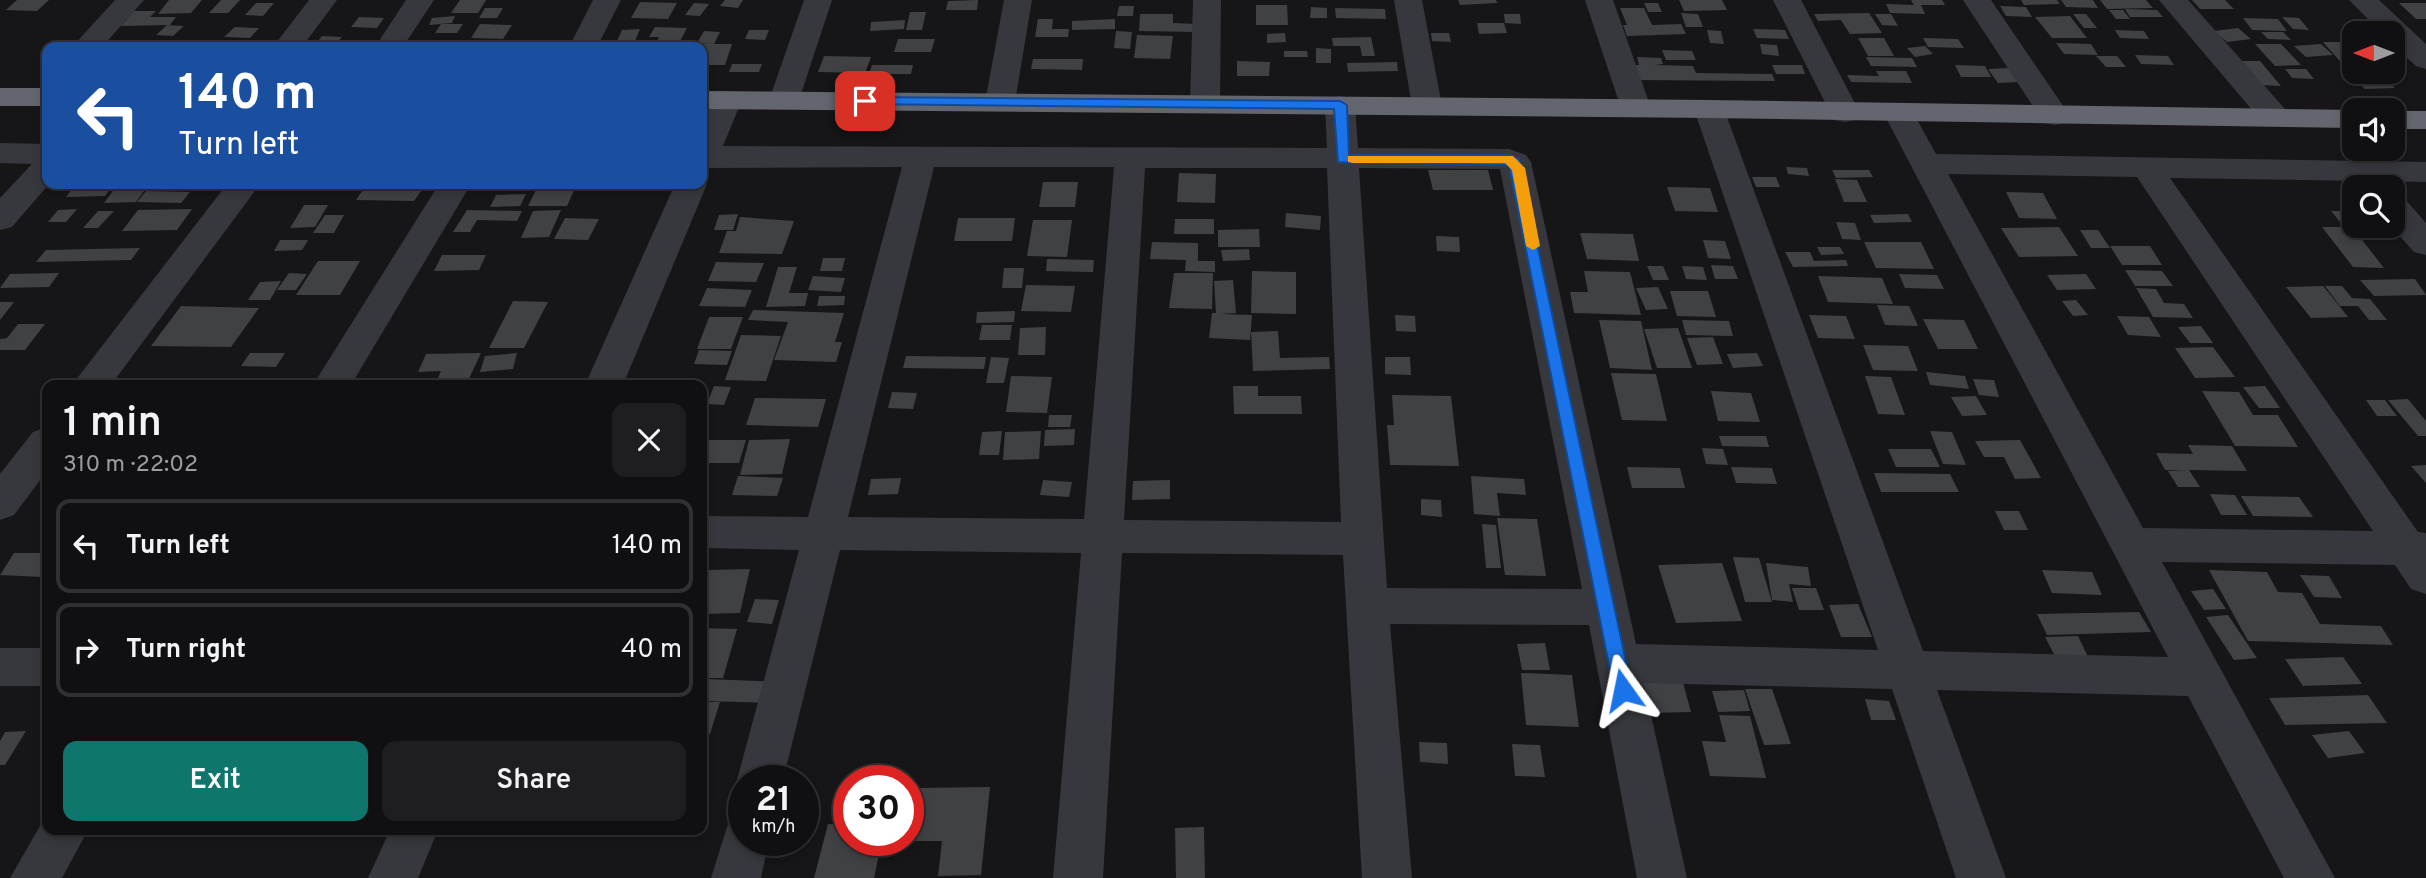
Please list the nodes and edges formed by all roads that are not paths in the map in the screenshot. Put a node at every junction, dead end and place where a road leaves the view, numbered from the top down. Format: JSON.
{"nodes":[{"id":1,"x":130,"y":0,"type":"edge"},
{"id":2,"x":323,"y":0,"type":"edge"},
{"id":3,"x":420,"y":0,"type":"edge"},
{"id":4,"x":607,"y":0,"type":"edge"},
{"id":5,"x":818,"y":0,"type":"edge"},
{"id":6,"x":1018,"y":0,"type":"edge"},
{"id":7,"x":1207,"y":0,"type":"edge"},
{"id":8,"x":1408,"y":0,"type":"edge"},
{"id":9,"x":1600,"y":0,"type":"edge"},
{"id":10,"x":1787,"y":0,"type":"edge"},
{"id":11,"x":1977,"y":0,"type":"edge"},
{"id":12,"x":2173,"y":0,"type":"edge"},
{"id":13,"x":2362,"y":0,"type":"edge"},
{"id":14,"x":91,"y":42,"type":"edge"},
{"id":15,"x":291,"y":42,"type":"edge"},
{"id":16,"x":392,"y":42,"type":"edge"},
{"id":17,"x":586,"y":42,"type":"edge"},
{"id":18,"x":2426,"y":60,"type":"edge"},
{"id":19,"x":42,"y":94,"type":"edge"},
{"id":20,"x":0,"y":97,"type":"edge"},
{"id":21,"x":714,"y":100,"type":"edge"},
{"id":22,"x":784,"y":100,"type":"junction"},
{"id":23,"x":1000,"y":102,"type":"junction"},
{"id":24,"x":1205,"y":104,"type":"junction"},
{"id":25,"x":1340,"y":105,"type":"junction"},
{"id":26,"x":1427,"y":106,"type":"junction"},
{"id":27,"x":1636,"y":108,"type":"junction"},
{"id":28,"x":1709,"y":109,"type":"junction"},
{"id":29,"x":1845,"y":113,"type":"junction"},
{"id":30,"x":1899,"y":114,"type":"junction"},
{"id":31,"x":2055,"y":116,"type":"junction"},
{"id":32,"x":2275,"y":117,"type":"junction"},
{"id":33,"x":2342,"y":119,"type":"edge"},
{"id":34,"x":2405,"y":120,"type":"edge"},
{"id":35,"x":2426,"y":120,"type":"edge"},
{"id":36,"x":707,"y":129,"type":"edge"},
{"id":37,"x":0,"y":153,"type":"edge"},
{"id":38,"x":42,"y":154,"type":"edge"},
{"id":39,"x":920,"y":158,"type":"junction"},
{"id":40,"x":1343,"y":159,"type":"junction"},
{"id":41,"x":1130,"y":160,"type":"junction"},
{"id":42,"x":707,"y":163,"type":"edge"},
{"id":43,"x":1926,"y":164,"type":"junction"},
{"id":44,"x":2146,"y":167,"type":"junction"},
{"id":45,"x":42,"y":172,"type":"edge"},
{"id":46,"x":2426,"y":172,"type":"edge"},
{"id":47,"x":2405,"y":175,"type":"edge"},
{"id":48,"x":2342,"y":178,"type":"edge"},
{"id":49,"x":240,"y":189,"type":"edge"},
{"id":50,"x":452,"y":189,"type":"edge"},
{"id":51,"x":688,"y":189,"type":"edge"},
{"id":52,"x":0,"y":219,"type":"edge"},
{"id":53,"x":2405,"y":221,"type":"edge"},
{"id":54,"x":2426,"y":244,"type":"edge"},
{"id":55,"x":95,"y":380,"type":"edge"},
{"id":56,"x":335,"y":380,"type":"edge"},
{"id":57,"x":606,"y":380,"type":"edge"},
{"id":58,"x":42,"y":448,"type":"edge"},
{"id":59,"x":0,"y":503,"type":"edge"},
{"id":60,"x":707,"y":531,"type":"edge"},
{"id":61,"x":823,"y":533,"type":"junction"},
{"id":62,"x":1101,"y":537,"type":"junction"},
{"id":63,"x":1362,"y":539,"type":"junction"},
{"id":64,"x":2133,"y":545,"type":"junction"},
{"id":65,"x":2419,"y":558,"type":"edge"},
{"id":66,"x":1367,"y":606,"type":"junction"},
{"id":67,"x":1604,"y":607,"type":"junction"},
{"id":68,"x":1617,"y":663,"type":"junction"},
{"id":69,"x":0,"y":667,"type":"edge"},
{"id":70,"x":42,"y":667,"type":"edge"},
{"id":71,"x":1906,"y":670,"type":"junction"},
{"id":72,"x":2202,"y":677,"type":"junction"},
{"id":73,"x":764,"y":765,"type":"edge"},
{"id":74,"x":61,"y":835,"type":"edge"},
{"id":75,"x":412,"y":835,"type":"edge"},
{"id":76,"x":741,"y":856,"type":"edge"},
{"id":77,"x":35,"y":878,"type":"edge"},
{"id":78,"x":393,"y":878,"type":"edge"},
{"id":79,"x":736,"y":878,"type":"edge"},
{"id":80,"x":1078,"y":878,"type":"edge"},
{"id":81,"x":1387,"y":878,"type":"edge"},
{"id":82,"x":1662,"y":878,"type":"edge"},
{"id":83,"x":1981,"y":878,"type":"edge"},
{"id":84,"x":2310,"y":878,"type":"edge"}],
"edges":[{"from":1,"to":14,"type":"street"},
{"from":2,"to":15,"type":"street"},
{"from":3,"to":16,"type":"street"},
{"from":4,"to":17,"type":"street"},
{"from":5,"to":22,"type":"street"},
{"from":6,"to":23,"type":"street"},
{"from":7,"to":24,"type":"street"},
{"from":8,"to":26,"type":"street"},
{"from":9,"to":27,"type":"street"},
{"from":10,"to":29,"type":"street"},
{"from":11,"to":31,"type":"street"},
{"from":12,"to":32,"type":"street"},
{"from":13,"to":18,"type":"street"},
{"from":19,"to":20,"type":"highway"},
{"from":21,"to":22,"type":"highway"},
{"from":21,"to":36,"type":"street"},
{"from":22,"to":23,"type":"highway"},
{"from":23,"to":24,"type":"highway"},
{"from":24,"to":25,"type":"highway"},
{"from":25,"to":26,"type":"highway"},
{"from":25,"to":40,"type":"street"},
{"from":26,"to":27,"type":"highway"},
{"from":27,"to":28,"type":"highway"},
{"from":28,"to":29,"type":"highway"},
{"from":28,"to":71,"type":"street"},
{"from":29,"to":30,"type":"highway"},
{"from":30,"to":31,"type":"highway"},
{"from":30,"to":43,"type":"street"},
{"from":31,"to":32,"type":"highway"},
{"from":32,"to":33,"type":"highway"},
{"from":34,"to":35,"type":"highway"},
{"from":37,"to":38,"type":"street"},
{"from":39,"to":41,"type":"street"},
{"from":39,"to":42,"type":"street"},
{"from":39,"to":61,"type":"street"},
{"from":40,"to":41,"type":"street"},
{"from":40,"to":63,"type":"street"},
{"from":40,"to":67,"type":"street"},
{"from":41,"to":62,"type":"street"},
{"from":43,"to":44,"type":"street"},
{"from":43,"to":64,"type":"street"},
{"from":44,"to":48,"type":"street"},
{"from":44,"to":65,"type":"street"},
{"from":45,"to":52,"type":"street"},
{"from":46,"to":47,"type":"street"},
{"from":49,"to":55,"type":"street"},
{"from":50,"to":56,"type":"street"},
{"from":51,"to":57,"type":"street"},
{"from":53,"to":54,"type":"street"},
{"from":58,"to":59,"type":"street"},
{"from":60,"to":61,"type":"street"},
{"from":61,"to":62,"type":"street"},
{"from":61,"to":73,"type":"street"},
{"from":62,"to":63,"type":"street"},
{"from":62,"to":80,"type":"street"},
{"from":63,"to":66,"type":"street"},
{"from":64,"to":65,"type":"street"},
{"from":64,"to":72,"type":"street"},
{"from":66,"to":67,"type":"street"},
{"from":66,"to":81,"type":"street"},
{"from":67,"to":68,"type":"street"},
{"from":68,"to":71,"type":"street"},
{"from":68,"to":82,"type":"street"},
{"from":69,"to":70,"type":"street"},
{"from":71,"to":72,"type":"street"},
{"from":71,"to":83,"type":"street"},
{"from":72,"to":84,"type":"street"},
{"from":74,"to":77,"type":"street"},
{"from":75,"to":78,"type":"street"},
{"from":76,"to":79,"type":"street"}]}
